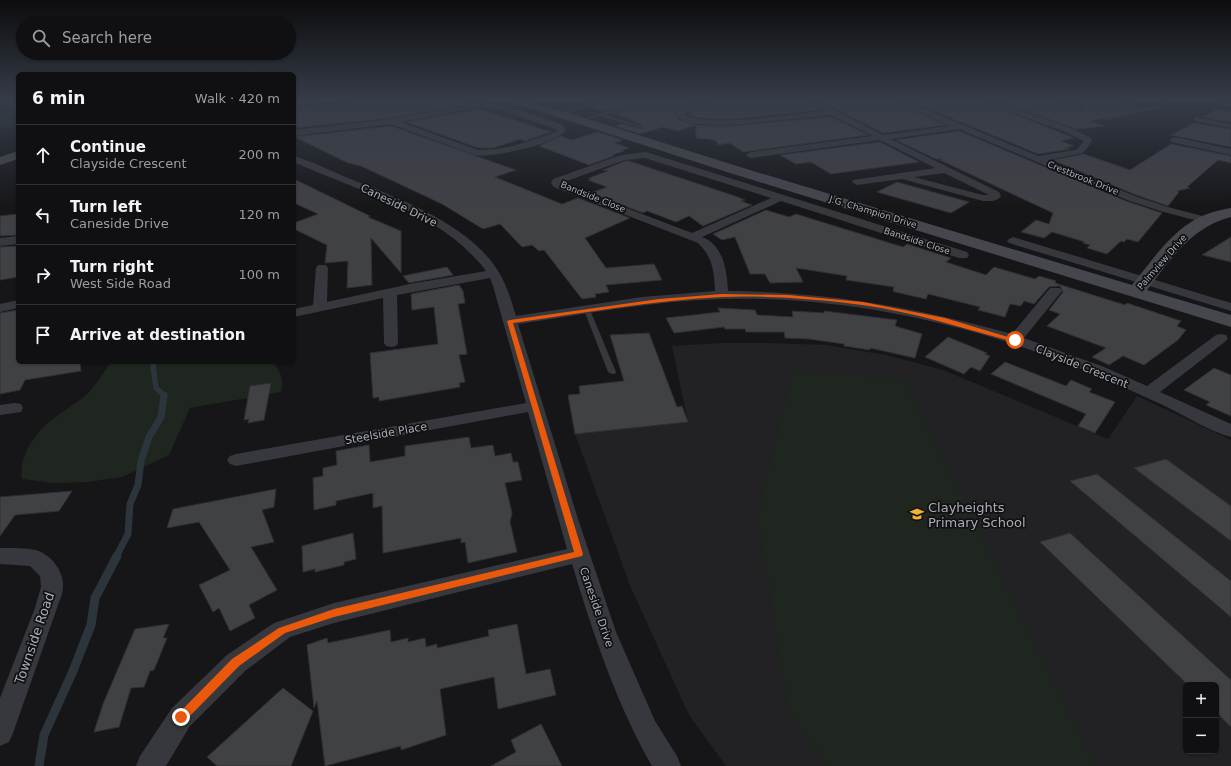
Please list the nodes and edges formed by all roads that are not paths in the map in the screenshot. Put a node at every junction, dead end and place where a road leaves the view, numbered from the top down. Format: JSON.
{"nodes":[{"id":1,"x":431,"y":136,"type":"edge"},
{"id":2,"x":554,"y":136,"type":"edge"},
{"id":3,"x":630,"y":136,"type":"edge"},
{"id":4,"x":879,"y":136,"type":"edge"},
{"id":5,"x":899,"y":136,"type":"edge"},
{"id":6,"x":981,"y":136,"type":"edge"},
{"id":7,"x":1082,"y":136,"type":"edge"},
{"id":8,"x":883,"y":138,"type":"junction"},
{"id":9,"x":1174,"y":140,"type":"dead end"},
{"id":10,"x":1231,"y":152,"type":"edge"},
{"id":11,"x":751,"y":155,"type":"dead end"},
{"id":12,"x":16,"y":156,"type":"edge"},
{"id":13,"x":1036,"y":159,"type":"junction"},
{"id":14,"x":0,"y":161,"type":"edge"},
{"id":15,"x":298,"y":165,"type":"edge"},
{"id":16,"x":945,"y":170,"type":"junction"},
{"id":17,"x":899,"y":176,"type":"junction"},
{"id":18,"x":857,"y":182,"type":"dead end"},
{"id":19,"x":781,"y":197,"type":"junction"},
{"id":20,"x":1231,"y":212,"type":"edge"},
{"id":21,"x":1206,"y":220,"type":"junction"},
{"id":22,"x":693,"y":236,"type":"junction"},
{"id":23,"x":16,"y":240,"type":"edge"},
{"id":24,"x":1013,"y":241,"type":"dead end"},
{"id":25,"x":0,"y":242,"type":"edge"},
{"id":26,"x":963,"y":255,"type":"dead end"},
{"id":27,"x":322,"y":268,"type":"dead end"},
{"id":28,"x":493,"y":274,"type":"junction"},
{"id":29,"x":1140,"y":286,"type":"junction"},
{"id":30,"x":1055,"y":291,"type":"dead end"},
{"id":31,"x":390,"y":292,"type":"junction"},
{"id":32,"x":722,"y":295,"type":"junction"},
{"id":33,"x":16,"y":304,"type":"edge"},
{"id":34,"x":1231,"y":307,"type":"edge"},
{"id":35,"x":0,"y":308,"type":"edge"},
{"id":36,"x":320,"y":308,"type":"junction"},
{"id":37,"x":587,"y":310,"type":"junction"},
{"id":38,"x":296,"y":313,"type":"edge"},
{"id":39,"x":1231,"y":320,"type":"edge"},
{"id":40,"x":510,"y":321,"type":"junction"},
{"id":41,"x":1221,"y":338,"type":"dead end"},
{"id":42,"x":1015,"y":340,"type":"junction"},
{"id":43,"x":392,"y":344,"type":"dead end"},
{"id":44,"x":612,"y":372,"type":"dead end"},
{"id":45,"x":1148,"y":393,"type":"junction"},
{"id":46,"x":535,"y":406,"type":"junction"},
{"id":47,"x":1231,"y":431,"type":"edge"},
{"id":48,"x":236,"y":460,"type":"dead end"},
{"id":49,"x":579,"y":554,"type":"junction"},
{"id":50,"x":0,"y":556,"type":"edge"},
{"id":51,"x":0,"y":733,"type":"edge"},
{"id":52,"x":150,"y":766,"type":"edge"},
{"id":53,"x":668,"y":766,"type":"edge"}],
"edges":[{"from":1,"to":2,"type":"street"},
{"from":3,"to":29,"type":"main road","name":"J.G. Champion Drive"},
{"from":4,"to":8,"type":"street"},
{"from":5,"to":8,"type":"street"},
{"from":6,"to":13,"type":"street","name":"Crestbrook Drive"},
{"from":7,"to":13,"type":"street"},
{"from":8,"to":11,"type":"street"},
{"from":8,"to":16,"type":"street"},
{"from":9,"to":10,"type":"street"},
{"from":12,"to":14,"type":"main road"},
{"from":13,"to":21,"type":"street","name":"Crestbrook Drive"},
{"from":15,"to":28,"type":"street","name":"Caneside Drive"},
{"from":16,"to":17,"type":"street"},
{"from":16,"to":17,"type":"street"},
{"from":17,"to":18,"type":"street"},
{"from":19,"to":22,"type":"street"},
{"from":19,"to":22,"type":"street","name":"Bandside Close"},
{"from":19,"to":26,"type":"street","name":"Bandside Close"},
{"from":20,"to":21,"type":"main road","name":"Palmview Drive"},
{"from":21,"to":29,"type":"main road","name":"Palmview Drive"},
{"from":22,"to":32,"type":"street","name":"Bandside Close"},
{"from":23,"to":25,"type":"street"},
{"from":24,"to":29,"type":"street","name":"J.G. Champion Drive"},
{"from":27,"to":36,"type":"street"},
{"from":28,"to":31,"type":"street"},
{"from":28,"to":40,"type":"street","name":"Caneside Drive"},
{"from":29,"to":34,"type":"street","name":"J.G. Champion Drive"},
{"from":29,"to":39,"type":"main road","name":"J.G. Champion Drive"},
{"from":30,"to":42,"type":"street"},
{"from":31,"to":36,"type":"street"},
{"from":31,"to":43,"type":"street"},
{"from":32,"to":37,"type":"street","name":"Clayside Crescent"},
{"from":32,"to":42,"type":"street","name":"Clayside Crescent"},
{"from":33,"to":35,"type":"street"},
{"from":36,"to":38,"type":"street"},
{"from":37,"to":40,"type":"street","name":"Clayside Crescent"},
{"from":37,"to":44,"type":"lane"},
{"from":40,"to":46,"type":"street","name":"Caneside Drive"},
{"from":41,"to":45,"type":"street"},
{"from":42,"to":45,"type":"street","name":"Clayside Crescent"},
{"from":45,"to":47,"type":"street","name":"Clayside Crescent"},
{"from":46,"to":48,"type":"street","name":"Steelside Place"},
{"from":46,"to":49,"type":"street","name":"Caneside Drive"},
{"from":49,"to":52,"type":"street"},
{"from":49,"to":53,"type":"street","name":"Caneside Drive"},
{"from":50,"to":51,"type":"street","name":"Townside Road"}]}
